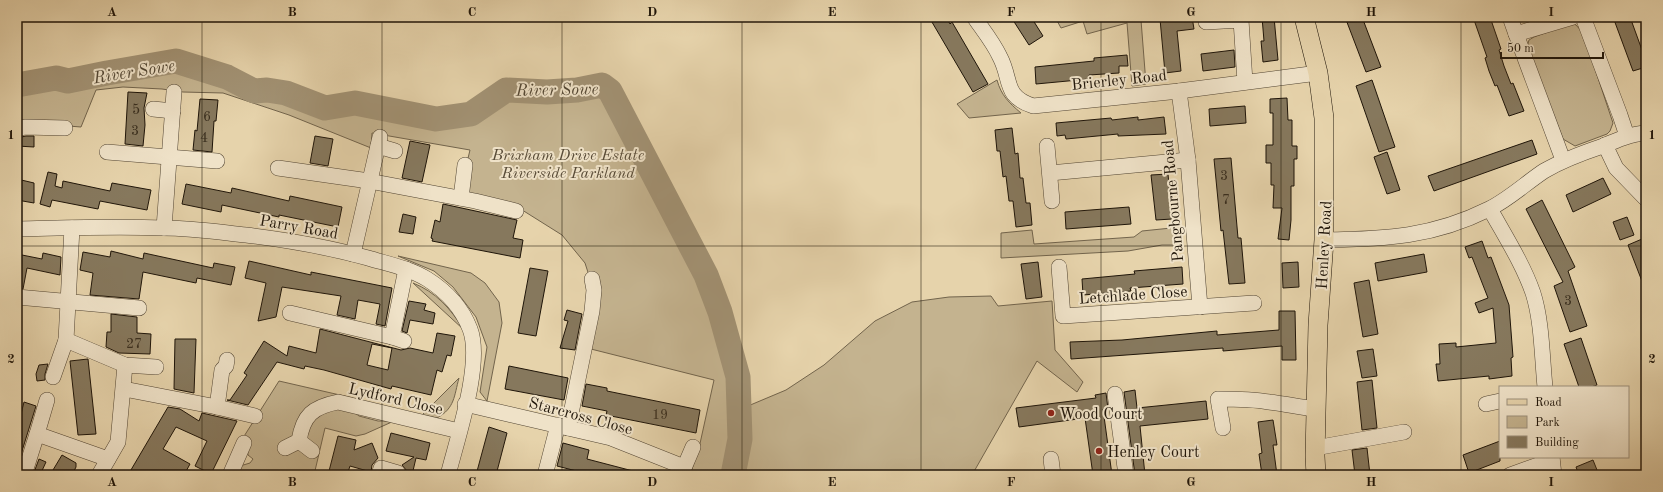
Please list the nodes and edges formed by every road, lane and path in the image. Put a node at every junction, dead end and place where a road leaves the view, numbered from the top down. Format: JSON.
{"nodes":[{"id":1,"x":974,"y":17,"type":"edge"},
{"id":2,"x":1304,"y":17,"type":"edge"},
{"id":3,"x":1510,"y":17,"type":"edge"},
{"id":4,"x":1573,"y":17,"type":"edge"},
{"id":5,"x":1583,"y":17,"type":"edge"},
{"id":6,"x":1206,"y":22,"type":"dead end"},
{"id":7,"x":1516,"y":34,"type":"junction"},
{"id":8,"x":1318,"y":73,"type":"junction"},
{"id":9,"x":1245,"y":82,"type":"junction"},
{"id":10,"x":1179,"y":91,"type":"junction"},
{"id":11,"x":174,"y":92,"type":"dead end"},
{"id":12,"x":153,"y":109,"type":"dead end"},
{"id":13,"x":173,"y":110,"type":"junction"},
{"id":14,"x":65,"y":128,"type":"dead end"},
{"id":15,"x":17,"y":129,"type":"edge"},
{"id":16,"x":1646,"y":133,"type":"edge"},
{"id":17,"x":1627,"y":136,"type":"junction"},
{"id":18,"x":1605,"y":145,"type":"junction"},
{"id":19,"x":1047,"y":146,"type":"dead end"},
{"id":20,"x":395,"y":151,"type":"dead end"},
{"id":21,"x":107,"y":152,"type":"dead end"},
{"id":22,"x":169,"y":156,"type":"junction"},
{"id":23,"x":1188,"y":160,"type":"junction"},
{"id":24,"x":1563,"y":160,"type":"junction"},
{"id":25,"x":217,"y":161,"type":"dead end"},
{"id":26,"x":465,"y":165,"type":"dead end"},
{"id":27,"x":278,"y":168,"type":"dead end"},
{"id":28,"x":1050,"y":173,"type":"junction"},
{"id":29,"x":369,"y":180,"type":"junction"},
{"id":30,"x":461,"y":198,"type":"junction"},
{"id":31,"x":1646,"y":199,"type":"edge"},
{"id":32,"x":1052,"y":201,"type":"dead end"},
{"id":33,"x":1490,"y":209,"type":"junction"},
{"id":34,"x":516,"y":211,"type":"dead end"},
{"id":35,"x":17,"y":228,"type":"edge"},
{"id":36,"x":72,"y":228,"type":"junction"},
{"id":37,"x":164,"y":228,"type":"junction"},
{"id":38,"x":1324,"y":240,"type":"junction"},
{"id":39,"x":352,"y":254,"type":"junction"},
{"id":40,"x":1059,"y":267,"type":"dead end"},
{"id":41,"x":406,"y":269,"type":"junction"},
{"id":42,"x":592,"y":279,"type":"dead end"},
{"id":43,"x":17,"y":297,"type":"edge"},
{"id":44,"x":70,"y":301,"type":"junction"},
{"id":45,"x":1254,"y":303,"type":"dead end"},
{"id":46,"x":1200,"y":307,"type":"junction"},
{"id":47,"x":139,"y":308,"type":"dead end"},
{"id":48,"x":290,"y":312,"type":"dead end"},
{"id":49,"x":66,"y":340,"type":"junction"},
{"id":50,"x":227,"y":360,"type":"dead end"},
{"id":51,"x":125,"y":365,"type":"junction"},
{"id":52,"x":156,"y":367,"type":"dead end"},
{"id":53,"x":53,"y":377,"type":"dead end"},
{"id":54,"x":1541,"y":386,"type":"edge"},
{"id":55,"x":124,"y":389,"type":"junction"},
{"id":56,"x":1115,"y":394,"type":"dead end"},
{"id":57,"x":47,"y":400,"type":"dead end"},
{"id":58,"x":465,"y":404,"type":"junction"},
{"id":59,"x":217,"y":407,"type":"junction"},
{"id":60,"x":1316,"y":409,"type":"junction"},
{"id":61,"x":255,"y":416,"type":"dead end"},
{"id":62,"x":563,"y":426,"type":"junction"},
{"id":63,"x":1223,"y":428,"type":"dead end"},
{"id":64,"x":459,"y":431,"type":"junction"},
{"id":65,"x":1404,"y":432,"type":"dead end"},
{"id":66,"x":38,"y":434,"type":"junction"},
{"id":67,"x":299,"y":441,"type":"junction"},
{"id":68,"x":693,"y":447,"type":"dead end"},
{"id":69,"x":285,"y":448,"type":"dead end"},
{"id":70,"x":1315,"y":448,"type":"junction"},
{"id":71,"x":312,"y":451,"type":"dead end"},
{"id":72,"x":245,"y":453,"type":"dead end"},
{"id":73,"x":1552,"y":458,"type":"edge"},
{"id":74,"x":108,"y":459,"type":"junction"},
{"id":75,"x":1051,"y":459,"type":"dead end"},
{"id":76,"x":683,"y":471,"type":"edge"},
{"id":77,"x":398,"y":473,"type":"dead end"},
{"id":78,"x":24,"y":475,"type":"edge"},
{"id":79,"x":99,"y":475,"type":"edge"},
{"id":80,"x":230,"y":475,"type":"edge"},
{"id":81,"x":379,"y":475,"type":"edge"},
{"id":82,"x":448,"y":475,"type":"edge"},
{"id":83,"x":545,"y":475,"type":"edge"},
{"id":84,"x":1053,"y":475,"type":"edge"},
{"id":85,"x":1126,"y":475,"type":"edge"},
{"id":86,"x":1316,"y":475,"type":"edge"},
{"id":87,"x":1510,"y":475,"type":"edge"},
{"id":88,"x":1554,"y":475,"type":"edge"}],
"edges":[{"from":1,"to":10,"type":"street","name":"Brierley Road"},
{"from":2,"to":8,"type":"main road","name":"Henley Road"},
{"from":3,"to":7,"type":"street"},
{"from":4,"to":7,"type":"street"},
{"from":5,"to":17,"type":"street"},
{"from":6,"to":9,"type":"street"},
{"from":7,"to":24,"type":"street"},
{"from":8,"to":9,"type":"street","name":"Brierley Road"},
{"from":8,"to":38,"type":"main road","name":"Henley Road"},
{"from":9,"to":10,"type":"street","name":"Brierley Road"},
{"from":10,"to":23,"type":"street","name":"Pangbourne Road"},
{"from":11,"to":13,"type":"street"},
{"from":12,"to":13,"type":"street"},
{"from":13,"to":22,"type":"street"},
{"from":14,"to":15,"type":"street"},
{"from":16,"to":17,"type":"street"},
{"from":17,"to":18,"type":"street"},
{"from":18,"to":24,"type":"street"},
{"from":18,"to":31,"type":"street"},
{"from":19,"to":28,"type":"street"},
{"from":20,"to":29,"type":"street"},
{"from":21,"to":22,"type":"street"},
{"from":22,"to":25,"type":"street"},
{"from":22,"to":37,"type":"street"},
{"from":23,"to":28,"type":"street"},
{"from":23,"to":46,"type":"street","name":"Pangbourne Road"},
{"from":24,"to":33,"type":"street"},
{"from":26,"to":30,"type":"street"},
{"from":27,"to":29,"type":"street"},
{"from":28,"to":32,"type":"street"},
{"from":29,"to":30,"type":"street"},
{"from":29,"to":39,"type":"street"},
{"from":30,"to":34,"type":"street"},
{"from":33,"to":38,"type":"street"},
{"from":33,"to":54,"type":"street"},
{"from":35,"to":36,"type":"street","name":"Parry Road"},
{"from":36,"to":37,"type":"street","name":"Parry Road"},
{"from":36,"to":44,"type":"street"},
{"from":37,"to":39,"type":"street","name":"Parry Road"},
{"from":38,"to":60,"type":"main road","name":"Henley Road"},
{"from":39,"to":41,"type":"street","name":"Parry Road"},
{"from":40,"to":46,"type":"street","name":"Letchlade Close"},
{"from":41,"to":48,"type":"street"},
{"from":41,"to":58,"type":"street","name":"Parry Road"},
{"from":42,"to":62,"type":"street"},
{"from":43,"to":44,"type":"street"},
{"from":44,"to":47,"type":"street"},
{"from":44,"to":49,"type":"street"},
{"from":45,"to":46,"type":"street","name":"Letchlade Close"},
{"from":49,"to":51,"type":"street"},
{"from":49,"to":53,"type":"street"},
{"from":50,"to":59,"type":"street"},
{"from":51,"to":52,"type":"street"},
{"from":51,"to":55,"type":"street"},
{"from":55,"to":59,"type":"street"},
{"from":55,"to":74,"type":"street"},
{"from":56,"to":85,"type":"street"},
{"from":57,"to":66,"type":"street"},
{"from":58,"to":62,"type":"street","name":"Starcross Close"},
{"from":58,"to":64,"type":"street","name":"Parry Road"},
{"from":59,"to":61,"type":"street"},
{"from":60,"to":63,"type":"street"},
{"from":60,"to":70,"type":"main road","name":"Henley Road"},
{"from":62,"to":76,"type":"street","name":"Starcross Close"},
{"from":62,"to":83,"type":"street"},
{"from":64,"to":67,"type":"street","name":"Lydford Close"},
{"from":64,"to":82,"type":"street","name":"Parry Road"},
{"from":65,"to":70,"type":"street"},
{"from":66,"to":74,"type":"street"},
{"from":66,"to":78,"type":"street"},
{"from":67,"to":69,"type":"street"},
{"from":67,"to":71,"type":"street"},
{"from":68,"to":76,"type":"street","name":"Starcross Close"},
{"from":70,"to":86,"type":"main road","name":"Henley Road"},
{"from":72,"to":80,"type":"street"},
{"from":73,"to":87,"type":"street"},
{"from":73,"to":88,"type":"street"},
{"from":74,"to":79,"type":"street"},
{"from":75,"to":84,"type":"street"},
{"from":77,"to":81,"type":"street"}]}
